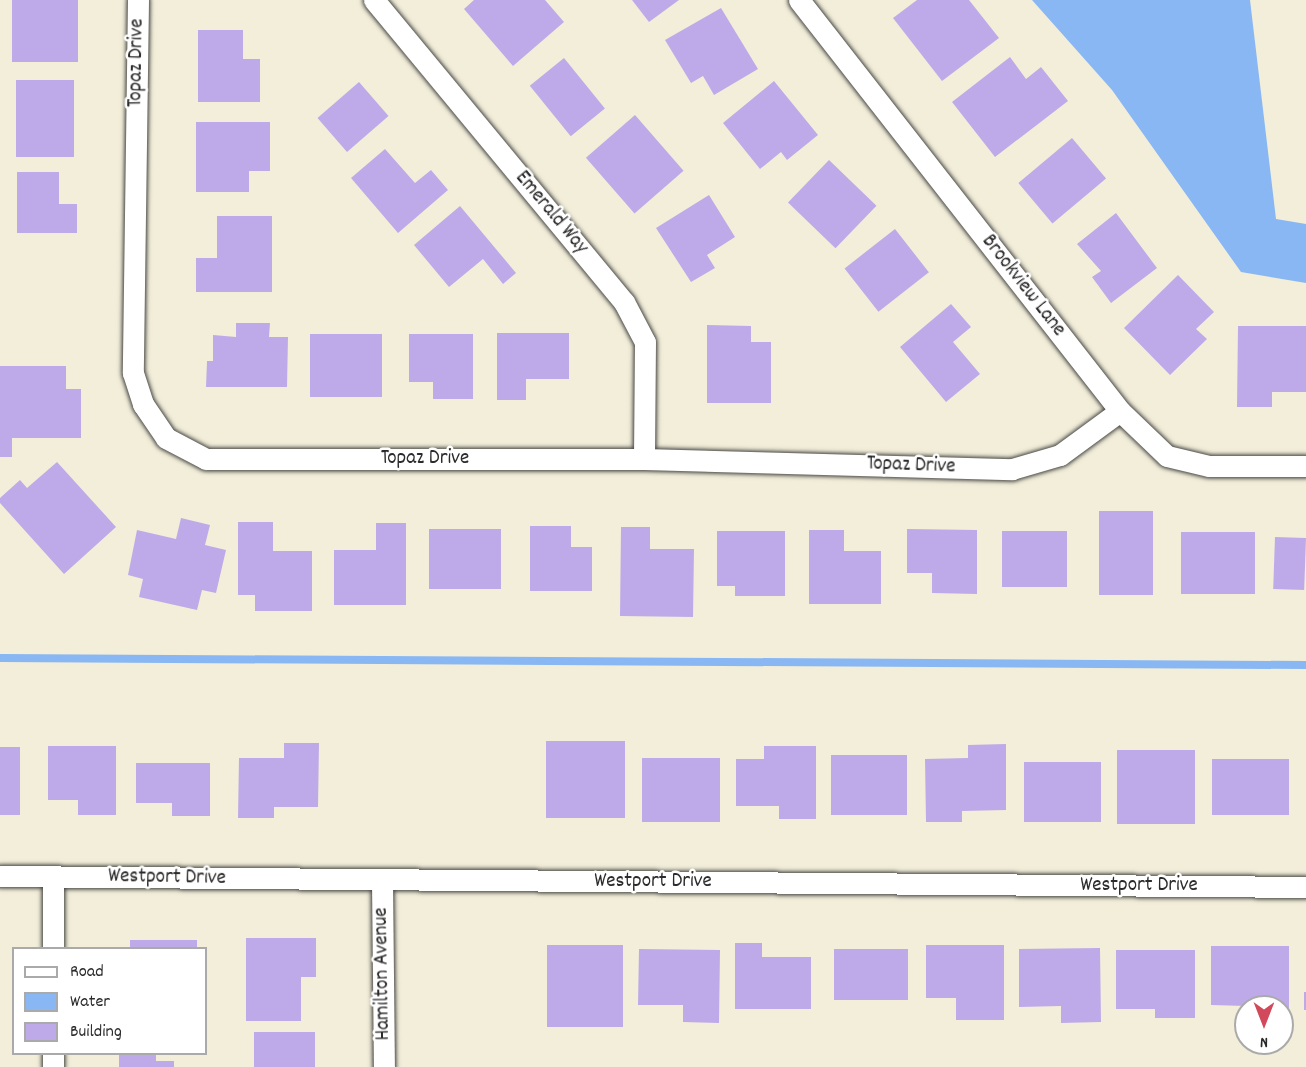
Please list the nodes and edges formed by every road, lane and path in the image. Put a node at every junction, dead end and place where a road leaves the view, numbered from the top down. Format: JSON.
{"nodes":[{"id":1,"x":138,"y":0,"type":"edge"},
{"id":2,"x":374,"y":0,"type":"edge"},
{"id":3,"x":799,"y":0,"type":"edge"},
{"id":4,"x":1120,"y":411,"type":"junction"},
{"id":5,"x":644,"y":459,"type":"junction"},
{"id":6,"x":1306,"y":466,"type":"edge"},
{"id":7,"x":0,"y":876,"type":"edge"},
{"id":8,"x":53,"y":876,"type":"junction"},
{"id":9,"x":382,"y":880,"type":"junction"},
{"id":10,"x":1306,"y":887,"type":"edge"},
{"id":11,"x":53,"y":947,"type":"edge"},
{"id":12,"x":384,"y":1067,"type":"edge"}],
"edges":[{"from":1,"to":5,"type":"street","name":"Topaz Drive"},
{"from":2,"to":5,"type":"street","name":"Emerald Way"},
{"from":3,"to":4,"type":"street","name":"Brookview Lane"},
{"from":4,"to":5,"type":"street","name":"Topaz Drive"},
{"from":4,"to":6,"type":"street","name":"Brookview Lane"},
{"from":7,"to":8,"type":"street","name":"Westport Drive"},
{"from":8,"to":9,"type":"street","name":"Westport Drive"},
{"from":8,"to":11,"type":"street"},
{"from":9,"to":10,"type":"street","name":"Westport Drive"},
{"from":9,"to":12,"type":"street","name":"Hamilton Avenue"}]}
